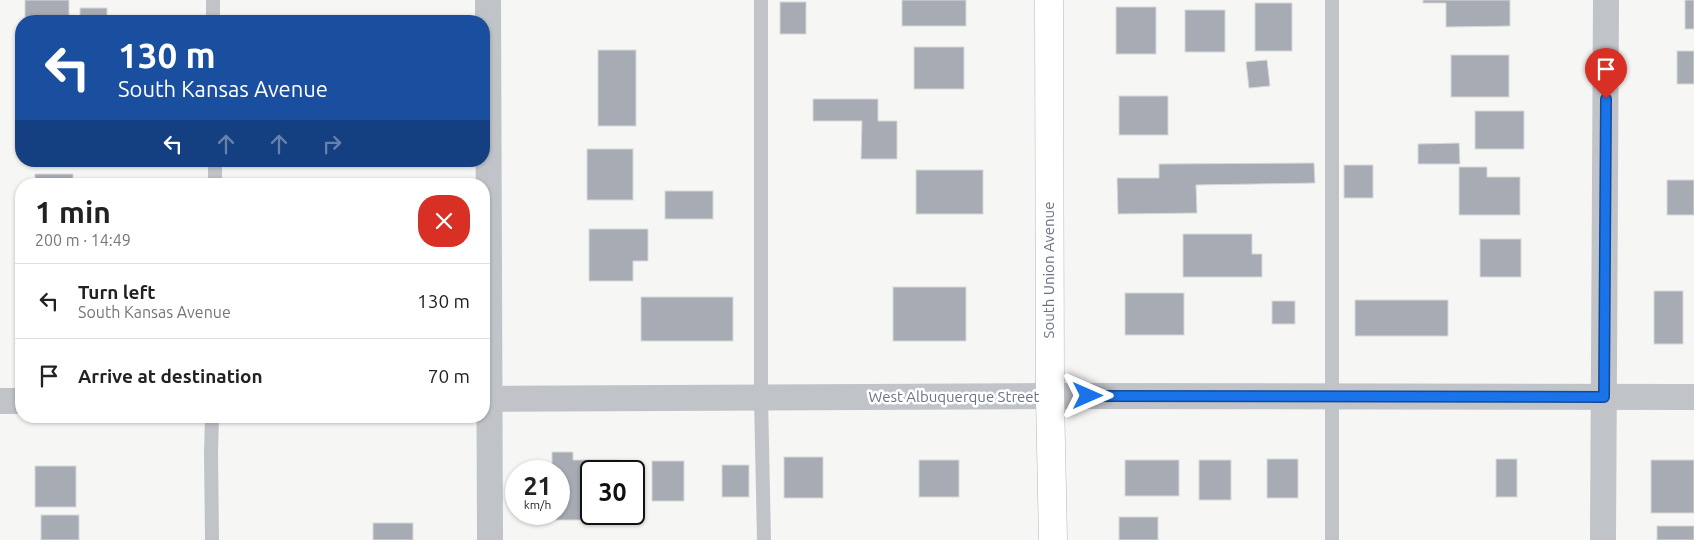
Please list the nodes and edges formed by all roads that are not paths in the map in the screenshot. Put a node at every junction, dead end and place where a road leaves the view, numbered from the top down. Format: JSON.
{"nodes":[{"id":1,"x":213,"y":0,"type":"edge"},
{"id":2,"x":488,"y":0,"type":"edge"},
{"id":3,"x":761,"y":0,"type":"edge"},
{"id":4,"x":1049,"y":0,"type":"edge"},
{"id":5,"x":1332,"y":0,"type":"edge"},
{"id":6,"x":1606,"y":0,"type":"edge"},
{"id":7,"x":213,"y":15,"type":"edge"},
{"id":8,"x":488,"y":15,"type":"edge"},
{"id":9,"x":1050,"y":396,"type":"junction"},
{"id":10,"x":1332,"y":397,"type":"junction"},
{"id":11,"x":1604,"y":397,"type":"junction"},
{"id":12,"x":1694,"y":397,"type":"edge"},
{"id":13,"x":761,"y":398,"type":"junction"},
{"id":14,"x":490,"y":399,"type":"edge"},
{"id":15,"x":0,"y":401,"type":"edge"},
{"id":16,"x":15,"y":401,"type":"edge"},
{"id":17,"x":212,"y":423,"type":"edge"},
{"id":18,"x":488,"y":423,"type":"edge"},
{"id":19,"x":212,"y":540,"type":"edge"},
{"id":20,"x":490,"y":540,"type":"edge"},
{"id":21,"x":764,"y":540,"type":"edge"},
{"id":22,"x":1053,"y":540,"type":"edge"},
{"id":23,"x":1332,"y":540,"type":"edge"},
{"id":24,"x":1603,"y":540,"type":"edge"}],
"edges":[{"from":1,"to":7,"type":"lane"},
{"from":2,"to":8,"type":"street"},
{"from":3,"to":13,"type":"lane"},
{"from":4,"to":9,"type":"main road","name":"South Union Avenue"},
{"from":5,"to":10,"type":"lane"},
{"from":6,"to":11,"type":"street"},
{"from":9,"to":10,"type":"street","name":"West Albuquerque Street"},
{"from":9,"to":13,"type":"street","name":"West Albuquerque Street"},
{"from":9,"to":22,"type":"main road","name":"South Union Avenue"},
{"from":10,"to":11,"type":"street","name":"West Albuquerque Street"},
{"from":10,"to":23,"type":"lane"},
{"from":11,"to":12,"type":"street","name":"West Albuquerque Street"},
{"from":11,"to":24,"type":"street"},
{"from":13,"to":14,"type":"street","name":"West Albuquerque Street"},
{"from":13,"to":21,"type":"lane"},
{"from":15,"to":16,"type":"street"},
{"from":17,"to":19,"type":"lane"},
{"from":18,"to":20,"type":"street"}]}
